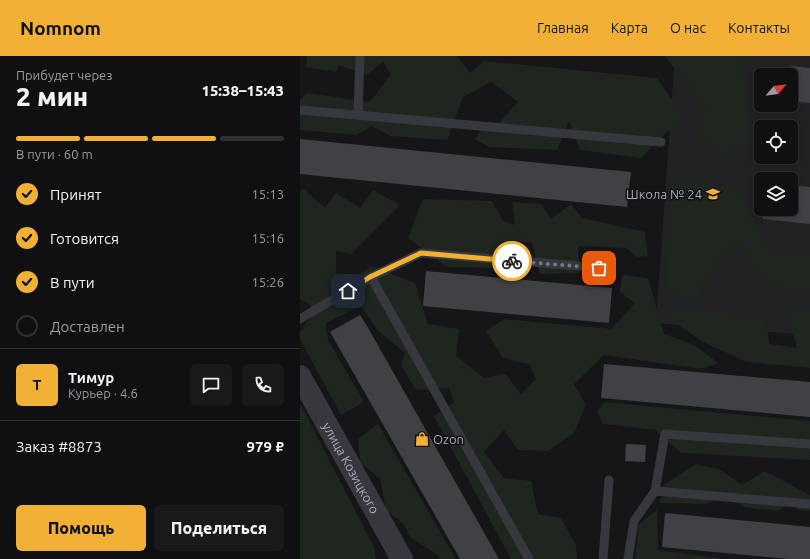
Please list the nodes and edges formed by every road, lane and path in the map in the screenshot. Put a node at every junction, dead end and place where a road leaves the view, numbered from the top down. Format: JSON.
{"nodes":[{"id":1,"x":360,"y":56,"type":"edge"},
{"id":2,"x":300,"y":110,"type":"edge"},
{"id":3,"x":358,"y":115,"type":"junction"},
{"id":4,"x":661,"y":142,"type":"dead end"},
{"id":5,"x":604,"y":268,"type":"dead end"},
{"id":6,"x":370,"y":277,"type":"junction"},
{"id":7,"x":300,"y":320,"type":"edge"},
{"id":8,"x":300,"y":376,"type":"edge"},
{"id":9,"x":810,"y":444,"type":"edge"},
{"id":10,"x":609,"y":480,"type":"dead end"},
{"id":11,"x":655,"y":491,"type":"junction"},
{"id":12,"x":810,"y":504,"type":"edge"},
{"id":13,"x":402,"y":559,"type":"edge"},
{"id":14,"x":529,"y":559,"type":"edge"},
{"id":15,"x":603,"y":559,"type":"edge"},
{"id":16,"x":628,"y":559,"type":"edge"}],
"edges":[{"from":1,"to":3,"type":"lane"},
{"from":2,"to":3,"type":"lane"},
{"from":3,"to":4,"type":"lane"},
{"from":5,"to":6,"type":"lane"},
{"from":6,"to":7,"type":"lane"},
{"from":6,"to":14,"type":"lane"},
{"from":8,"to":13,"type":"street","name":"улица Козицкого"},
{"from":9,"to":11,"type":"lane"},
{"from":10,"to":15,"type":"lane"},
{"from":11,"to":12,"type":"lane"},
{"from":11,"to":16,"type":"lane"}]}
